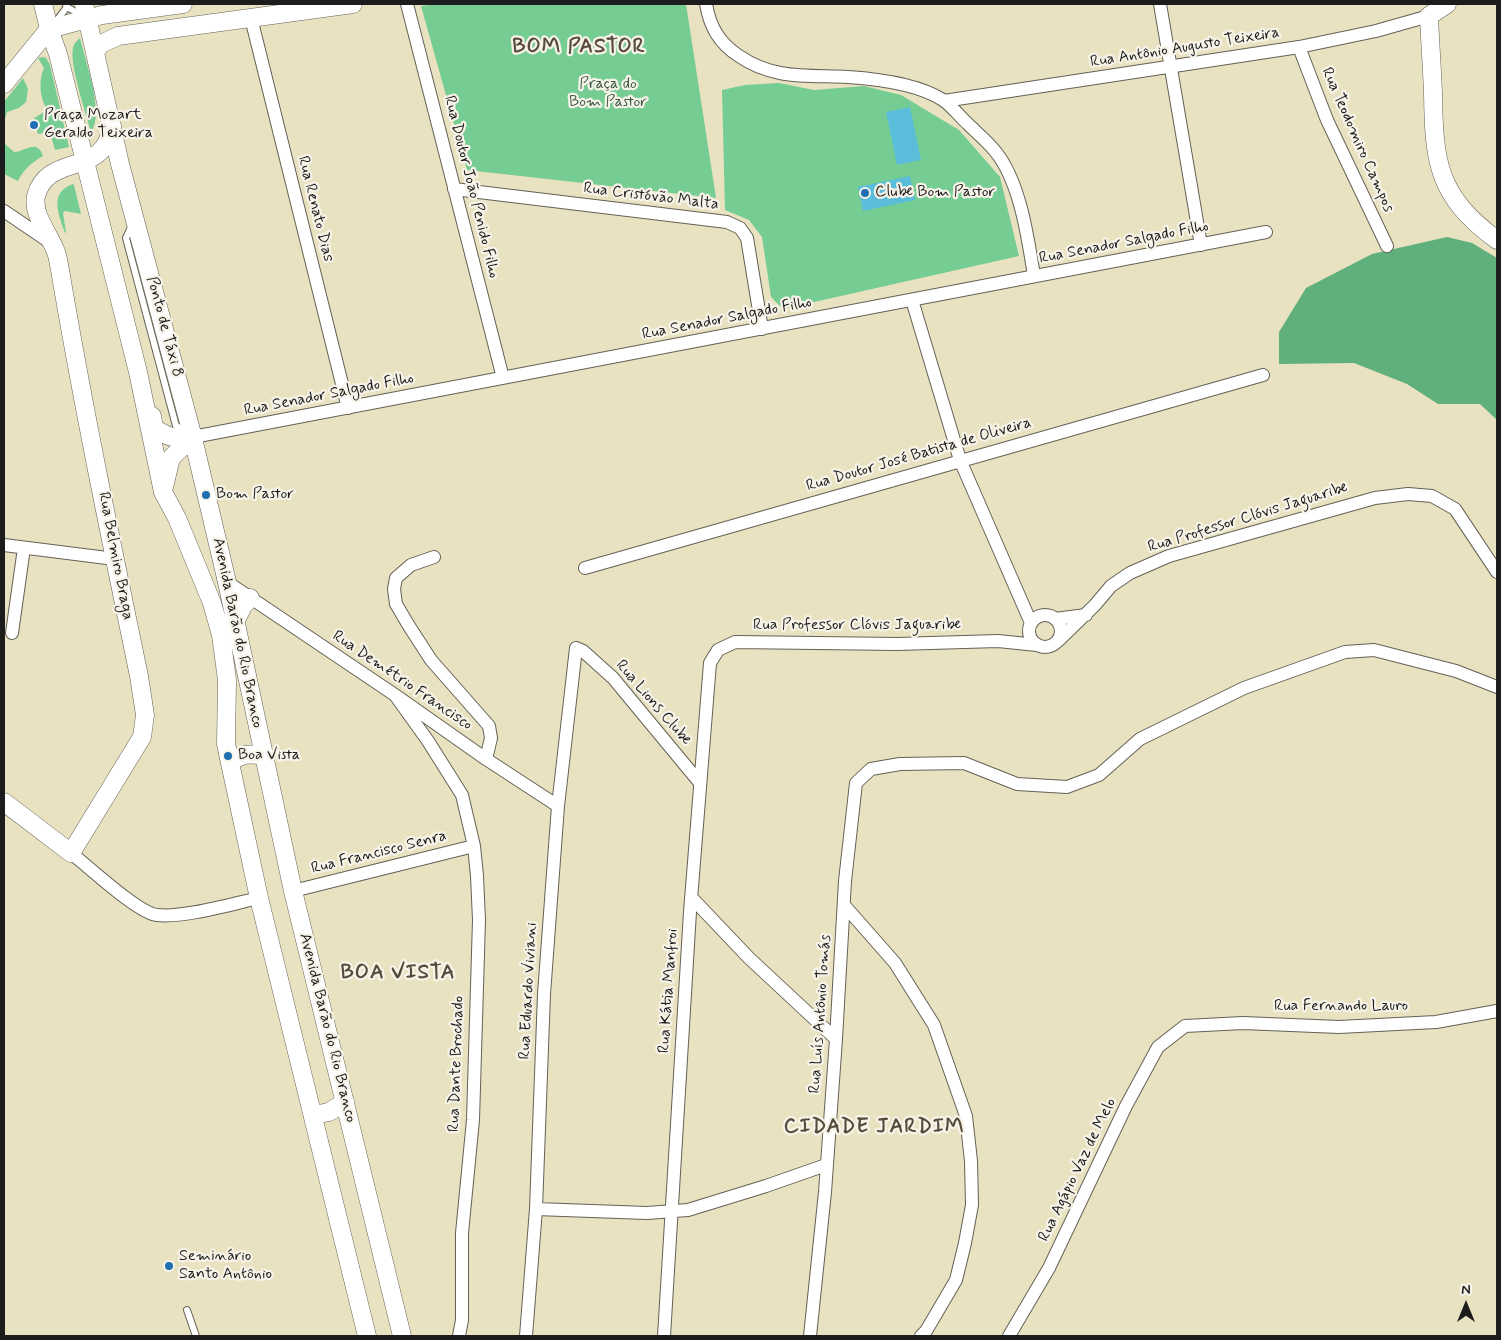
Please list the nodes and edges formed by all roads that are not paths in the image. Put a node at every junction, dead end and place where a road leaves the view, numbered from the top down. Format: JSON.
{"nodes":[{"id":1,"x":43,"y":4,"type":"edge"},
{"id":2,"x":184,"y":4,"type":"edge"},
{"id":3,"x":353,"y":4,"type":"edge"},
{"id":4,"x":407,"y":4,"type":"edge"},
{"id":5,"x":706,"y":4,"type":"edge"},
{"id":6,"x":1160,"y":4,"type":"edge"},
{"id":7,"x":1447,"y":4,"type":"edge"},
{"id":8,"x":76,"y":8,"type":"edge"},
{"id":9,"x":1429,"y":16,"type":"junction"},
{"id":10,"x":251,"y":18,"type":"junction"},
{"id":11,"x":49,"y":29,"type":"junction"},
{"id":12,"x":1298,"y":46,"type":"junction"},
{"id":13,"x":95,"y":52,"type":"junction"},
{"id":14,"x":1171,"y":67,"type":"junction"},
{"id":15,"x":4,"y":84,"type":"edge"},
{"id":16,"x":944,"y":101,"type":"junction"},
{"id":17,"x":112,"y":126,"type":"junction"},
{"id":18,"x":85,"y":161,"type":"junction"},
{"id":19,"x":454,"y":189,"type":"junction"},
{"id":20,"x":4,"y":211,"type":"edge"},
{"id":21,"x":1266,"y":232,"type":"dead end"},
{"id":22,"x":1497,"y":240,"type":"edge"},
{"id":23,"x":51,"y":243,"type":"junction"},
{"id":24,"x":1201,"y":245,"type":"junction"},
{"id":25,"x":1387,"y":246,"type":"dead end"},
{"id":26,"x":1034,"y":276,"type":"junction"},
{"id":27,"x":912,"y":300,"type":"junction"},
{"id":28,"x":762,"y":329,"type":"junction"},
{"id":29,"x":138,"y":372,"type":"junction"},
{"id":30,"x":1263,"y":374,"type":"dead end"},
{"id":31,"x":503,"y":378,"type":"junction"},
{"id":32,"x":348,"y":408,"type":"junction"},
{"id":33,"x":193,"y":436,"type":"junction"},
{"id":34,"x":960,"y":460,"type":"junction"},
{"id":35,"x":163,"y":492,"type":"junction"},
{"id":36,"x":177,"y":518,"type":"junction"},
{"id":37,"x":4,"y":545,"type":"edge"},
{"id":38,"x":24,"y":548,"type":"junction"},
{"id":39,"x":434,"y":557,"type":"dead end"},
{"id":40,"x":115,"y":558,"type":"junction"},
{"id":41,"x":585,"y":568,"type":"dead end"},
{"id":42,"x":1497,"y":572,"type":"edge"},
{"id":43,"x":227,"y":582,"type":"junction"},
{"id":44,"x":250,"y":598,"type":"junction"},
{"id":45,"x":1086,"y":614,"type":"junction"},
{"id":46,"x":1055,"y":619,"type":"junction"},
{"id":47,"x":235,"y":622,"type":"junction"},
{"id":48,"x":1030,"y":628,"type":"junction"},
{"id":49,"x":12,"y":633,"type":"dead end"},
{"id":50,"x":1058,"y":640,"type":"junction"},
{"id":51,"x":998,"y":642,"type":"junction"},
{"id":52,"x":1037,"y":645,"type":"junction"},
{"id":53,"x":576,"y":648,"type":"joint"},
{"id":54,"x":718,"y":650,"type":"joint"},
{"id":55,"x":1497,"y":687,"type":"edge"},
{"id":56,"x":395,"y":695,"type":"junction"},
{"id":57,"x":263,"y":756,"type":"junction"},
{"id":58,"x":486,"y":759,"type":"junction"},
{"id":59,"x":230,"y":763,"type":"junction"},
{"id":60,"x":700,"y":783,"type":"junction"},
{"id":61,"x":4,"y":802,"type":"edge"},
{"id":62,"x":558,"y":806,"type":"junction"},
{"id":63,"x":474,"y":846,"type":"junction"},
{"id":64,"x":71,"y":853,"type":"junction"},
{"id":65,"x":292,"y":891,"type":"junction"},
{"id":66,"x":691,"y":897,"type":"junction"},
{"id":67,"x":259,"y":898,"type":"junction"},
{"id":68,"x":844,"y":905,"type":"junction"},
{"id":69,"x":1497,"y":1011,"type":"edge"},
{"id":70,"x":1185,"y":1026,"type":"joint"},
{"id":71,"x":836,"y":1039,"type":"junction"},
{"id":72,"x":345,"y":1102,"type":"junction"},
{"id":73,"x":313,"y":1115,"type":"junction"},
{"id":74,"x":826,"y":1165,"type":"junction"},
{"id":75,"x":536,"y":1208,"type":"junction"},
{"id":76,"x":670,"y":1211,"type":"junction"},
{"id":77,"x":187,"y":1310,"type":"dead end"},
{"id":78,"x":196,"y":1336,"type":"edge"},
{"id":79,"x":367,"y":1336,"type":"edge"},
{"id":80,"x":402,"y":1336,"type":"edge"},
{"id":81,"x":459,"y":1336,"type":"edge"},
{"id":82,"x":526,"y":1336,"type":"edge"},
{"id":83,"x":664,"y":1336,"type":"edge"},
{"id":84,"x":810,"y":1336,"type":"edge"},
{"id":85,"x":921,"y":1336,"type":"edge"},
{"id":86,"x":1009,"y":1336,"type":"edge"}],
"edges":[{"from":1,"to":11,"type":"main road","name":"Avenida Barão do Rio Branco"},
{"from":2,"to":8,"type":"main road"},
{"from":3,"to":10,"type":"main road"},
{"from":4,"to":19,"type":"street","name":"Rua Doutor João Penido Filho"},
{"from":5,"to":16,"type":"street"},
{"from":6,"to":14,"type":"street"},
{"from":7,"to":9,"type":"main road"},
{"from":8,"to":11,"type":"main road"},
{"from":8,"to":11,"type":"lane"},
{"from":8,"to":13,"type":"main road","name":"Avenida Barão do Rio Branco"},
{"from":9,"to":12,"type":"street","name":"Rua Antônio Augusto Teixeira"},
{"from":9,"to":22,"type":"main road"},
{"from":10,"to":13,"type":"main road"},
{"from":10,"to":32,"type":"street","name":"Rua Renato Dias"},
{"from":11,"to":15,"type":"main road"},
{"from":11,"to":18,"type":"main road","name":"Avenida Barão do Rio Branco"},
{"from":12,"to":14,"type":"street","name":"Rua Antônio Augusto Teixeira"},
{"from":12,"to":25,"type":"street","name":"Rua Teodomiro Campos"},
{"from":13,"to":17,"type":"main road","name":"Avenida Barão do Rio Branco"},
{"from":14,"to":16,"type":"street","name":"Rua Antônio Augusto Teixeira"},
{"from":14,"to":24,"type":"street"},
{"from":16,"to":26,"type":"street"},
{"from":17,"to":18,"type":"main road"},
{"from":17,"to":33,"type":"main road","name":"Avenida Barão do Rio Branco"},
{"from":18,"to":23,"type":"main road","name":"Rua Belmiro Braga"},
{"from":18,"to":29,"type":"main road","name":"Avenida Barão do Rio Branco"},
{"from":19,"to":28,"type":"street","name":"Rua Cristóvão Malta"},
{"from":19,"to":31,"type":"street","name":"Rua Doutor João Penido Filho"},
{"from":20,"to":23,"type":"street"},
{"from":21,"to":24,"type":"street","name":"Rua Senador Salgado Filho"},
{"from":23,"to":40,"type":"main road","name":"Rua Belmiro Braga"},
{"from":24,"to":26,"type":"street","name":"Rua Senador Salgado Filho"},
{"from":26,"to":27,"type":"street","name":"Rua Senador Salgado Filho"},
{"from":27,"to":28,"type":"street","name":"Rua Senador Salgado Filho"},
{"from":27,"to":34,"type":"street"},
{"from":28,"to":31,"type":"street","name":"Rua Senador Salgado Filho"},
{"from":29,"to":33,"type":"main road"},
{"from":29,"to":35,"type":"main road","name":"Avenida Barão do Rio Branco"},
{"from":30,"to":34,"type":"street","name":"Rua Doutor José Batista de Oliveira"},
{"from":31,"to":32,"type":"street","name":"Rua Senador Salgado Filho"},
{"from":32,"to":33,"type":"street","name":"Rua Senador Salgado Filho"},
{"from":33,"to":35,"type":"main road"},
{"from":33,"to":43,"type":"main road","name":"Avenida Barão do Rio Branco"},
{"from":34,"to":41,"type":"street","name":"Rua Doutor José Batista de Oliveira"},
{"from":34,"to":48,"type":"street"},
{"from":35,"to":36,"type":"main road","name":"Avenida Barão do Rio Branco"},
{"from":36,"to":43,"type":"main road"},
{"from":36,"to":59,"type":"main road","name":"Avenida Barão do Rio Branco"},
{"from":37,"to":38,"type":"street"},
{"from":38,"to":40,"type":"street"},
{"from":38,"to":49,"type":"street"},
{"from":39,"to":58,"type":"street"},
{"from":40,"to":64,"type":"main road","name":"Rua Belmiro Braga"},
{"from":42,"to":45,"type":"street","name":"Rua Professor Clóvis Jaguaribe"},
{"from":43,"to":44,"type":"street","name":"Rua Demétrio Francisco"},
{"from":43,"to":47,"type":"main road","name":"Avenida Barão do Rio Branco"},
{"from":44,"to":47,"type":"main road"},
{"from":44,"to":56,"type":"street","name":"Rua Demétrio Francisco"},
{"from":45,"to":46,"type":"street"},
{"from":45,"to":50,"type":"street","name":"Rua Professor Clóvis Jaguaribe"},
{"from":46,"to":48,"type":"street"},
{"from":46,"to":50,"type":"street"},
{"from":47,"to":57,"type":"main road","name":"Avenida Barão do Rio Branco"},
{"from":48,"to":51,"type":"street","name":"Rua Professor Clóvis Jaguaribe"},
{"from":48,"to":52,"type":"street"},
{"from":50,"to":52,"type":"street"},
{"from":51,"to":52,"type":"street","name":"Rua Professor Clóvis Jaguaribe"},
{"from":51,"to":54,"type":"street","name":"Rua Professor Clóvis Jaguaribe"},
{"from":53,"to":60,"type":"street","name":"Rua Lions Clube"},
{"from":53,"to":62,"type":"street","name":"Rua Eduardo Viviani"},
{"from":54,"to":60,"type":"street","name":"Rua Kátia Manfroi"},
{"from":55,"to":68,"type":"street","name":"Rua Luís Antônio Tomás"},
{"from":56,"to":58,"type":"street","name":"Rua Demétrio Francisco"},
{"from":56,"to":63,"type":"street","name":"Rua Dante Brochado"},
{"from":57,"to":59,"type":"main road"},
{"from":57,"to":65,"type":"main road","name":"Avenida Barão do Rio Branco"},
{"from":58,"to":62,"type":"street","name":"Rua Demétrio Francisco"},
{"from":59,"to":67,"type":"main road","name":"Avenida Barão do Rio Branco"},
{"from":60,"to":66,"type":"street","name":"Rua Kátia Manfroi"},
{"from":61,"to":64,"type":"main road"},
{"from":62,"to":75,"type":"street","name":"Rua Eduardo Viviani"},
{"from":63,"to":65,"type":"street","name":"Rua Francisco Senra"},
{"from":63,"to":81,"type":"street","name":"Rua Dante Brochado"},
{"from":64,"to":67,"type":"street"},
{"from":65,"to":72,"type":"main road","name":"Avenida Barão do Rio Branco"},
{"from":66,"to":71,"type":"street"},
{"from":66,"to":76,"type":"street","name":"Rua Kátia Manfroi"},
{"from":67,"to":73,"type":"main road","name":"Avenida Barão do Rio Branco"},
{"from":68,"to":71,"type":"street","name":"Rua Luís Antônio Tomás"},
{"from":68,"to":85,"type":"street"},
{"from":69,"to":70,"type":"street","name":"Rua Fernando Lauro"},
{"from":70,"to":86,"type":"street","name":"Rua Agápio Vaz de Melo"},
{"from":71,"to":74,"type":"street","name":"Rua Luís Antônio Tomás"},
{"from":72,"to":73,"type":"main road"},
{"from":72,"to":80,"type":"main road","name":"Avenida Barão do Rio Branco"},
{"from":73,"to":79,"type":"main road","name":"Avenida Barão do Rio Branco"},
{"from":74,"to":76,"type":"street"},
{"from":74,"to":84,"type":"street","name":"Rua Luís Antônio Tomás"},
{"from":75,"to":76,"type":"street"},
{"from":75,"to":82,"type":"street","name":"Rua Eduardo Viviani"},
{"from":76,"to":83,"type":"street","name":"Rua Kátia Manfroi"},
{"from":77,"to":78,"type":"lane"}]}
